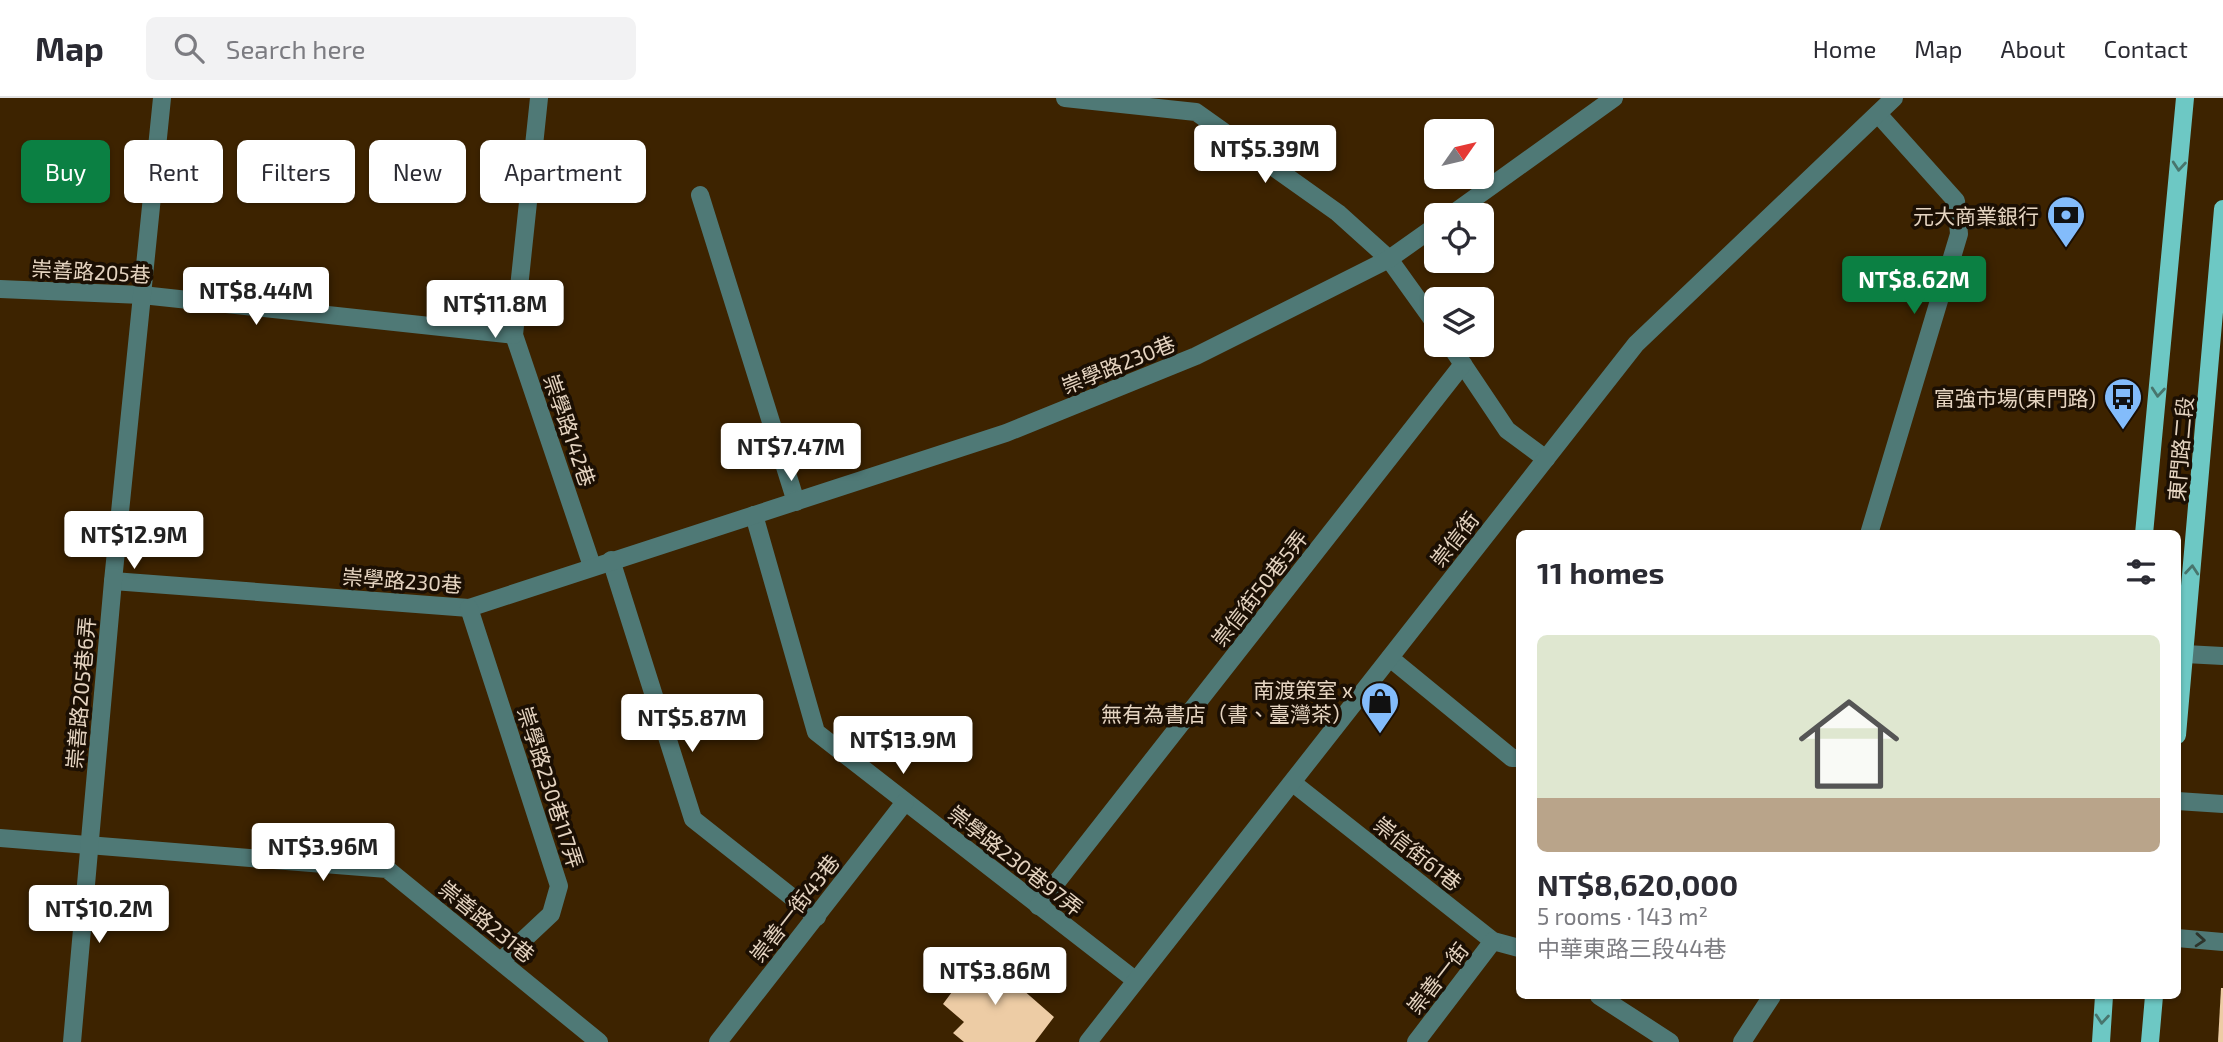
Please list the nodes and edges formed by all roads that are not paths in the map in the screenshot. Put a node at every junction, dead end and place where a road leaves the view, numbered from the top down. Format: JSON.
{"nodes":[{"id":1,"x":162,"y":98,"type":"edge"},
{"id":2,"x":539,"y":98,"type":"edge"},
{"id":3,"x":1065,"y":98,"type":"edge"},
{"id":4,"x":1614,"y":98,"type":"edge"},
{"id":5,"x":1894,"y":98,"type":"edge"},
{"id":6,"x":2185,"y":98,"type":"edge"},
{"id":7,"x":1197,"y":105,"type":"edge"},
{"id":8,"x":1878,"y":114,"type":"junction"},
{"id":9,"x":700,"y":195,"type":"dead end"},
{"id":10,"x":1468,"y":203,"type":"edge"},
{"id":11,"x":2223,"y":208,"type":"edge"},
{"id":12,"x":1424,"y":234,"type":"edge"},
{"id":13,"x":1389,"y":259,"type":"junction"},
{"id":14,"x":0,"y":289,"type":"edge"},
{"id":15,"x":142,"y":295,"type":"junction"},
{"id":16,"x":1424,"y":308,"type":"edge"},
{"id":17,"x":514,"y":335,"type":"junction"},
{"id":18,"x":1458,"y":357,"type":"edge"},
{"id":19,"x":1463,"y":364,"type":"junction"},
{"id":20,"x":1546,"y":459,"type":"junction"},
{"id":21,"x":796,"y":502,"type":"junction"},
{"id":22,"x":754,"y":515,"type":"junction"},
{"id":23,"x":1870,"y":530,"type":"edge"},
{"id":24,"x":2144,"y":530,"type":"edge"},
{"id":25,"x":611,"y":560,"type":"junction"},
{"id":26,"x":592,"y":566,"type":"junction"},
{"id":27,"x":113,"y":581,"type":"junction"},
{"id":28,"x":469,"y":608,"type":"junction"},
{"id":29,"x":2185,"y":654,"type":"junction"},
{"id":30,"x":2223,"y":656,"type":"edge"},
{"id":31,"x":1391,"y":658,"type":"junction"},
{"id":32,"x":2181,"y":695,"type":"edge"},
{"id":33,"x":1516,"y":758,"type":"edge"},
{"id":34,"x":1293,"y":783,"type":"junction"},
{"id":35,"x":2181,"y":801,"type":"edge"},
{"id":36,"x":905,"y":802,"type":"junction"},
{"id":37,"x":2223,"y":804,"type":"edge"},
{"id":38,"x":0,"y":838,"type":"edge"},
{"id":39,"x":89,"y":844,"type":"junction"},
{"id":40,"x":1038,"y":906,"type":"junction"},
{"id":41,"x":817,"y":917,"type":"junction"},
{"id":42,"x":2181,"y":938,"type":"edge"},
{"id":43,"x":1493,"y":942,"type":"junction"},
{"id":44,"x":2223,"y":942,"type":"edge"},
{"id":45,"x":1516,"y":947,"type":"edge"},
{"id":46,"x":501,"y":961,"type":"junction"},
{"id":47,"x":1135,"y":980,"type":"junction"},
{"id":48,"x":1604,"y":999,"type":"edge"},
{"id":49,"x":1770,"y":999,"type":"edge"},
{"id":50,"x":2104,"y":999,"type":"edge"},
{"id":51,"x":2154,"y":999,"type":"edge"},
{"id":52,"x":72,"y":1042,"type":"edge"},
{"id":53,"x":599,"y":1042,"type":"edge"},
{"id":54,"x":718,"y":1042,"type":"edge"},
{"id":55,"x":1088,"y":1042,"type":"edge"},
{"id":56,"x":1416,"y":1042,"type":"edge"},
{"id":57,"x":1670,"y":1042,"type":"edge"},
{"id":58,"x":1742,"y":1042,"type":"edge"},
{"id":59,"x":2101,"y":1042,"type":"edge"},
{"id":60,"x":2150,"y":1042,"type":"edge"}],
"edges":[{"from":1,"to":15,"type":"street","name":"崇善路205巷6弄"},
{"from":2,"to":17,"type":"street","name":"崇學路142巷"},
{"from":3,"to":7,"type":"street"},
{"from":4,"to":10,"type":"street"},
{"from":5,"to":8,"type":"street","name":"崇信街"},
{"from":6,"to":24,"type":"main road","name":"東門路二段","one_way":true},
{"from":7,"to":13,"type":"street"},
{"from":8,"to":20,"type":"street","name":"崇信街"},
{"from":8,"to":23,"type":"street"},
{"from":9,"to":21,"type":"street"},
{"from":29,"to":11,"type":"main road","name":"東門路二段","one_way":true},
{"from":12,"to":13,"type":"street","name":"崇學路230巷"},
{"from":13,"to":16,"type":"street"},
{"from":13,"to":21,"type":"street","name":"崇學路230巷"},
{"from":14,"to":15,"type":"street","name":"崇善路205巷"},
{"from":15,"to":17,"type":"street","name":"崇善路205巷"},
{"from":15,"to":27,"type":"street","name":"崇善路205巷6弄"},
{"from":17,"to":26,"type":"street","name":"崇學路142巷"},
{"from":18,"to":19,"type":"street"},
{"from":19,"to":20,"type":"street"},
{"from":19,"to":40,"type":"street","name":"崇信街50巷5弄"},
{"from":20,"to":31,"type":"street","name":"崇信街"},
{"from":21,"to":22,"type":"street","name":"崇學路230巷"},
{"from":22,"to":25,"type":"street","name":"崇學路230巷"},
{"from":22,"to":36,"type":"street","name":"崇學路230巷97弄"},
{"from":25,"to":26,"type":"street","name":"崇學路230巷"},
{"from":25,"to":41,"type":"street"},
{"from":26,"to":28,"type":"street","name":"崇學路230巷"},
{"from":27,"to":28,"type":"street","name":"崇學路230巷"},
{"from":27,"to":39,"type":"street","name":"崇善路205巷6弄"},
{"from":28,"to":46,"type":"street","name":"崇學路230巷117弄"},
{"from":29,"to":30,"type":"street"},
{"from":29,"to":32,"type":"main road","name":"東門路二段"},
{"from":31,"to":33,"type":"street"},
{"from":31,"to":34,"type":"street","name":"崇信街"},
{"from":34,"to":43,"type":"street","name":"崇信街61巷"},
{"from":34,"to":47,"type":"street","name":"崇信街"},
{"from":35,"to":37,"type":"street"},
{"from":36,"to":40,"type":"street","name":"崇學路230巷97弄"},
{"from":36,"to":41,"type":"street","name":"崇善一街43巷"},
{"from":38,"to":39,"type":"street","name":"崇善路231巷"},
{"from":39,"to":46,"type":"street","name":"崇善路231巷"},
{"from":39,"to":52,"type":"street","name":"崇善路205巷6弄"},
{"from":40,"to":47,"type":"street","name":"崇學路230巷97弄"},
{"from":41,"to":54,"type":"street","name":"崇善一街43巷"},
{"from":42,"to":44,"type":"street","one_way":true},
{"from":43,"to":45,"type":"street","name":"崇信街61巷"},
{"from":43,"to":56,"type":"street","name":"崇善一街"},
{"from":46,"to":53,"type":"street","name":"崇善路231巷"},
{"from":47,"to":55,"type":"street","name":"崇信街"},
{"from":48,"to":57,"type":"street"},
{"from":49,"to":58,"type":"street"},
{"from":50,"to":59,"type":"main road","one_way":true},
{"from":51,"to":60,"type":"main road"}]}
